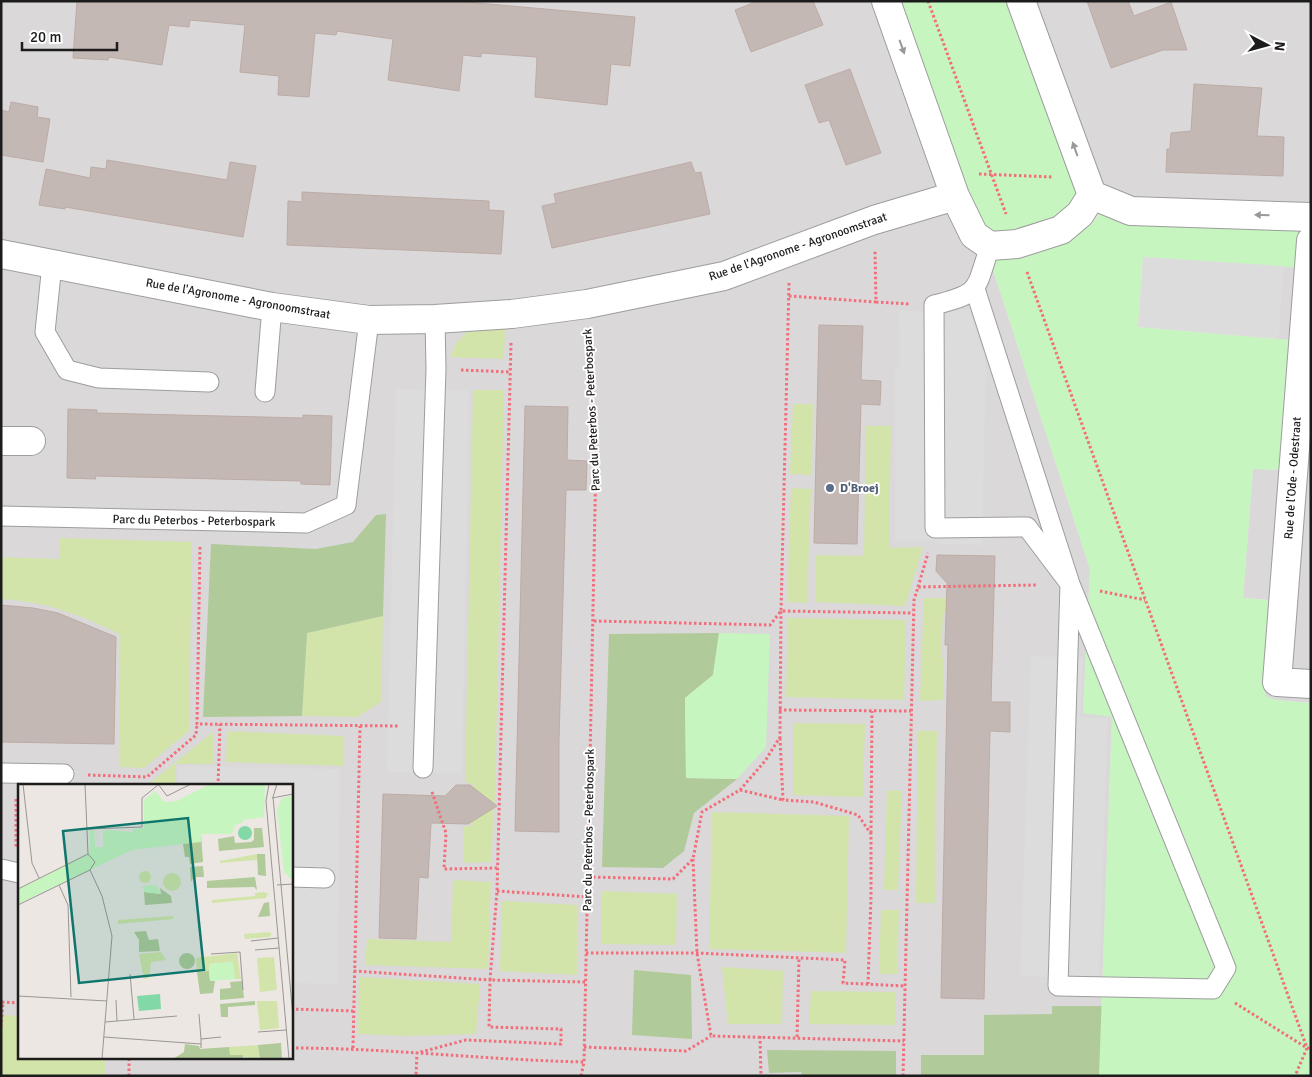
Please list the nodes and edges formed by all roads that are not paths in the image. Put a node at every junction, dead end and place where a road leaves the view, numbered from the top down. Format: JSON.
{"nodes":[{"id":1,"x":886,"y":1,"type":"edge"},
{"id":2,"x":1021,"y":1,"type":"edge"},
{"id":3,"x":952,"y":185,"type":"junction"},
{"id":4,"x":1092,"y":195,"type":"junction"},
{"id":5,"x":1311,"y":216,"type":"edge"},
{"id":6,"x":1311,"y":240,"type":"edge"},
{"id":7,"x":990,"y":246,"type":"junction"},
{"id":8,"x":1,"y":254,"type":"edge"},
{"id":9,"x":52,"y":264,"type":"junction"},
{"id":10,"x":976,"y":289,"type":"junction"},
{"id":11,"x":272,"y":307,"type":"junction"},
{"id":12,"x":435,"y":319,"type":"junction"},
{"id":13,"x":369,"y":320,"type":"junction"},
{"id":14,"x":210,"y":382,"type":"dead end"},
{"id":15,"x":265,"y":392,"type":"dead end"},
{"id":16,"x":1,"y":441,"type":"edge"},
{"id":17,"x":31,"y":441,"type":"dead end"},
{"id":18,"x":1,"y":516,"type":"edge"},
{"id":19,"x":1070,"y":584,"type":"junction"},
{"id":20,"x":1311,"y":684,"type":"edge"},
{"id":21,"x":423,"y":768,"type":"road end"},
{"id":22,"x":8,"y":773,"type":"edge"},
{"id":23,"x":64,"y":774,"type":"road end"},
{"id":24,"x":292,"y":878,"type":"edge"},
{"id":25,"x":325,"y":878,"type":"dead end"}],
"edges":[{"from":1,"to":3,"type":"street","one_way":true},
{"from":4,"to":2,"type":"street","one_way":true},
{"from":3,"to":7,"type":"street"},
{"from":3,"to":12,"type":"street","name":"Rue de l'Agronome - Agronoomstraat"},
{"from":5,"to":4,"type":"street","one_way":true},
{"from":4,"to":7,"type":"street"},
{"from":6,"to":20,"type":"street","name":"Rue de l'Ode - Odestraat"},
{"from":7,"to":10,"type":"lane"},
{"from":8,"to":9,"type":"street","name":"Rue de l'Agronome - Agronoomstraat"},
{"from":9,"to":11,"type":"street","name":"Rue de l'Agronome - Agronoomstraat"},
{"from":9,"to":14,"type":"lane"},
{"from":10,"to":19,"type":"lane"},
{"from":10,"to":19,"type":"lane"},
{"from":11,"to":13,"type":"street","name":"Rue de l'Agronome - Agronoomstraat"},
{"from":11,"to":15,"type":"lane"},
{"from":12,"to":13,"type":"street","name":"Rue de l'Agronome - Agronoomstraat"},
{"from":12,"to":21,"type":"lane"},
{"from":13,"to":18,"type":"lane","name":"Parc du Peterbos - Peterbospark"},
{"from":16,"to":17,"type":"street"},
{"from":19,"to":19,"type":"lane"},
{"from":22,"to":23,"type":"lane"},
{"from":24,"to":25,"type":"lane"}]}
